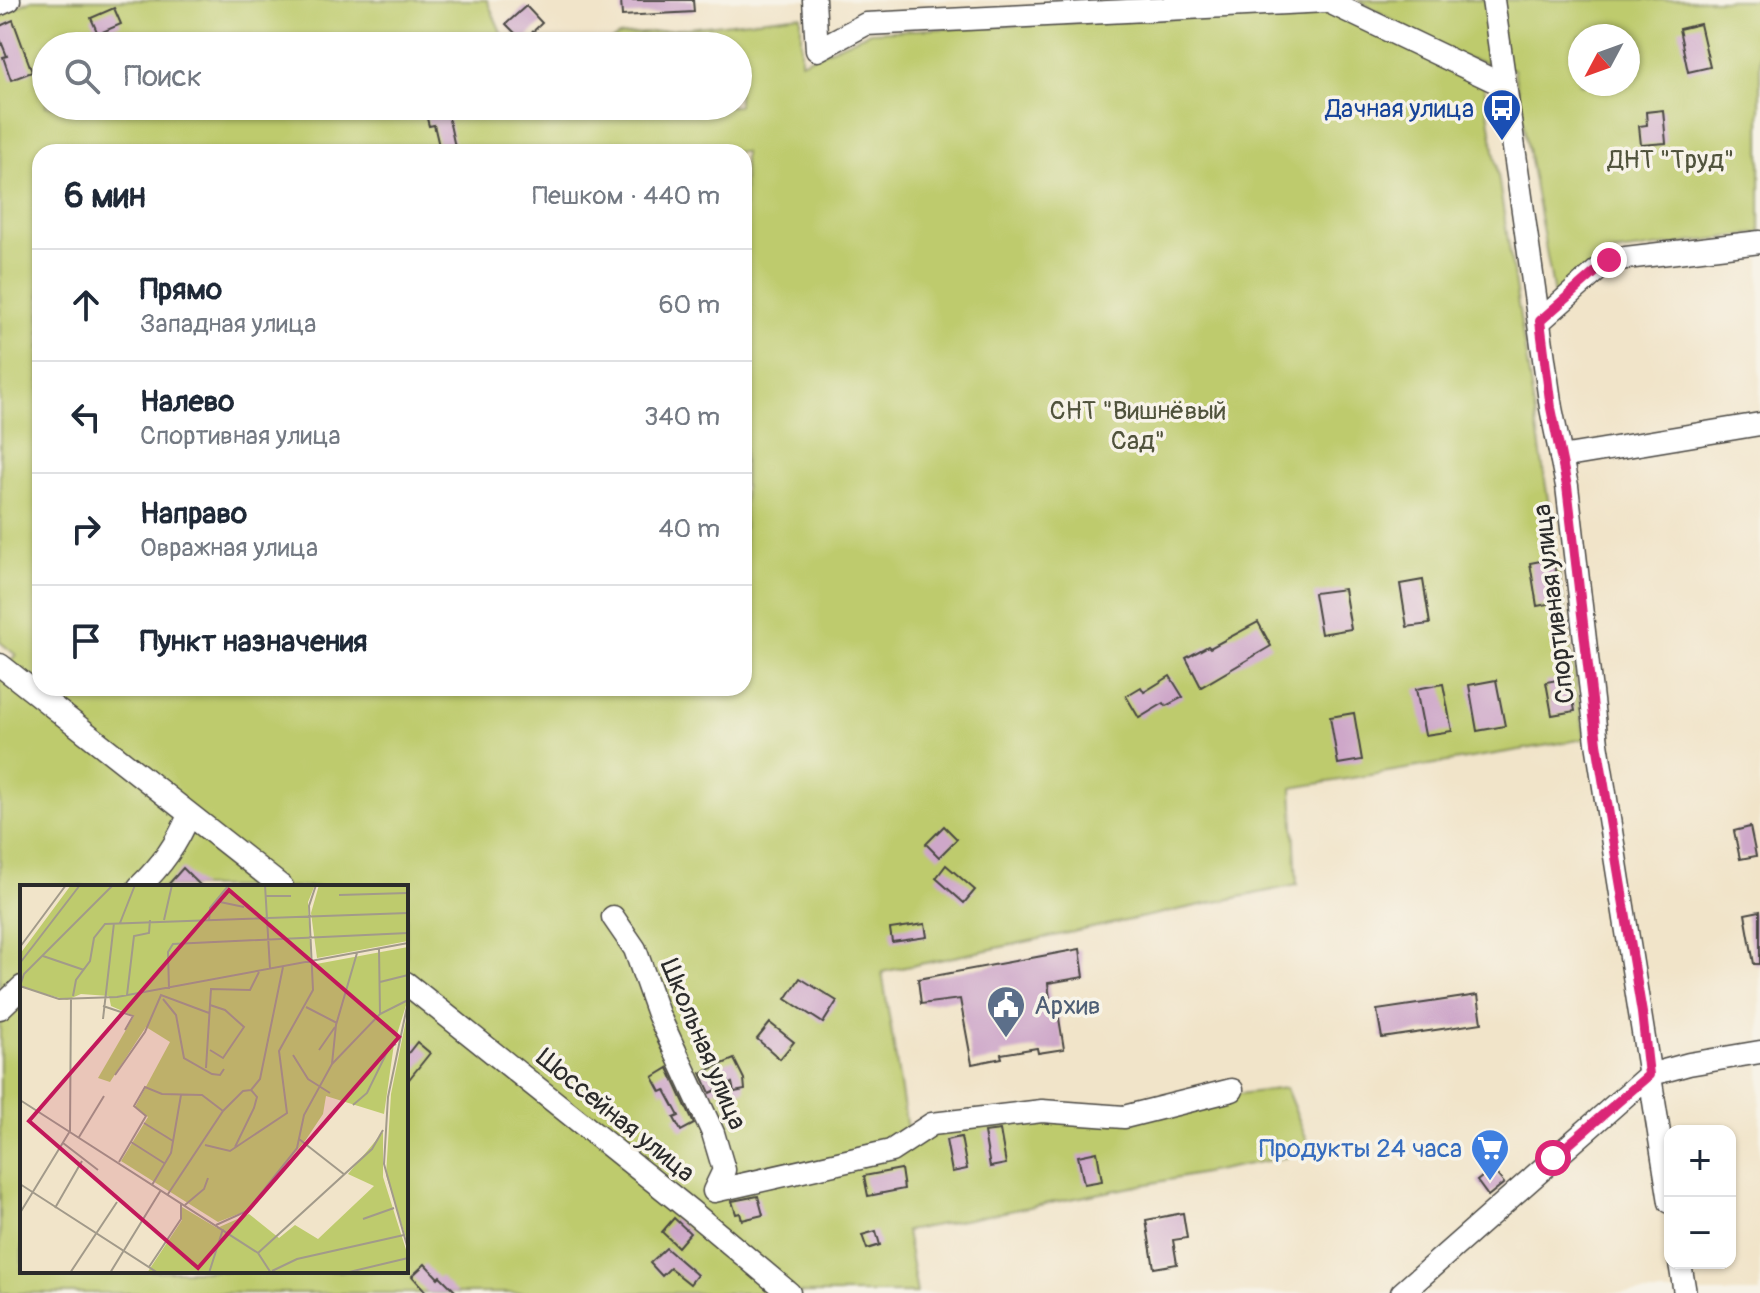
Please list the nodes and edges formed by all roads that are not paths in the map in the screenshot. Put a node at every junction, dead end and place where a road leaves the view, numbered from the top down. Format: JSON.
{"nodes":[{"id":1,"x":9,"y":0,"type":"edge"},
{"id":2,"x":814,"y":0,"type":"edge"},
{"id":3,"x":1493,"y":0,"type":"edge"},
{"id":4,"x":0,"y":4,"type":"edge"},
{"id":5,"x":1505,"y":86,"type":"junction"},
{"id":6,"x":1760,"y":242,"type":"edge"},
{"id":7,"x":1540,"y":321,"type":"junction"},
{"id":8,"x":1760,"y":424,"type":"edge"},
{"id":9,"x":1561,"y":457,"type":"junction"},
{"id":10,"x":0,"y":665,"type":"edge"},
{"id":11,"x":32,"y":690,"type":"edge"},
{"id":12,"x":39,"y":696,"type":"edge"},
{"id":13,"x":189,"y":815,"type":"junction"},
{"id":14,"x":141,"y":885,"type":"edge"},
{"id":15,"x":279,"y":885,"type":"edge"},
{"id":16,"x":613,"y":917,"type":"dead end"},
{"id":17,"x":408,"y":985,"type":"edge"},
{"id":18,"x":20,"y":989,"type":"edge"},
{"id":19,"x":0,"y":1008,"type":"edge"},
{"id":20,"x":1760,"y":1052,"type":"edge"},
{"id":21,"x":1649,"y":1075,"type":"junction"},
{"id":22,"x":1232,"y":1090,"type":"dead end"},
{"id":23,"x":714,"y":1191,"type":"junction"},
{"id":24,"x":1669,"y":1197,"type":"edge"},
{"id":25,"x":691,"y":1211,"type":"junction"},
{"id":26,"x":1681,"y":1269,"type":"edge"},
{"id":27,"x":789,"y":1293,"type":"edge"},
{"id":28,"x":1402,"y":1293,"type":"edge"},
{"id":29,"x":1685,"y":1293,"type":"edge"}],
"edges":[{"from":1,"to":4,"type":"street"},
{"from":2,"to":5,"type":"street"},
{"from":3,"to":5,"type":"street","name":"Спортивная улица"},
{"from":5,"to":7,"type":"street","name":"Спортивная улица"},
{"from":6,"to":7,"type":"street"},
{"from":7,"to":9,"type":"street","name":"Спортивная улица"},
{"from":8,"to":9,"type":"street"},
{"from":9,"to":21,"type":"street","name":"Спортивная улица"},
{"from":10,"to":11,"type":"street"},
{"from":12,"to":13,"type":"street"},
{"from":13,"to":14,"type":"street"},
{"from":13,"to":15,"type":"street"},
{"from":16,"to":23,"type":"street","name":"Школьная улица"},
{"from":17,"to":25,"type":"street","name":"Шоссейная улица"},
{"from":18,"to":19,"type":"street"},
{"from":20,"to":21,"type":"street"},
{"from":21,"to":24,"type":"street","name":"Спортивная улица"},
{"from":21,"to":28,"type":"street"},
{"from":22,"to":23,"type":"street"},
{"from":23,"to":25,"type":"street"},
{"from":25,"to":27,"type":"street","name":"Шоссейная улица"},
{"from":26,"to":29,"type":"street"}]}
